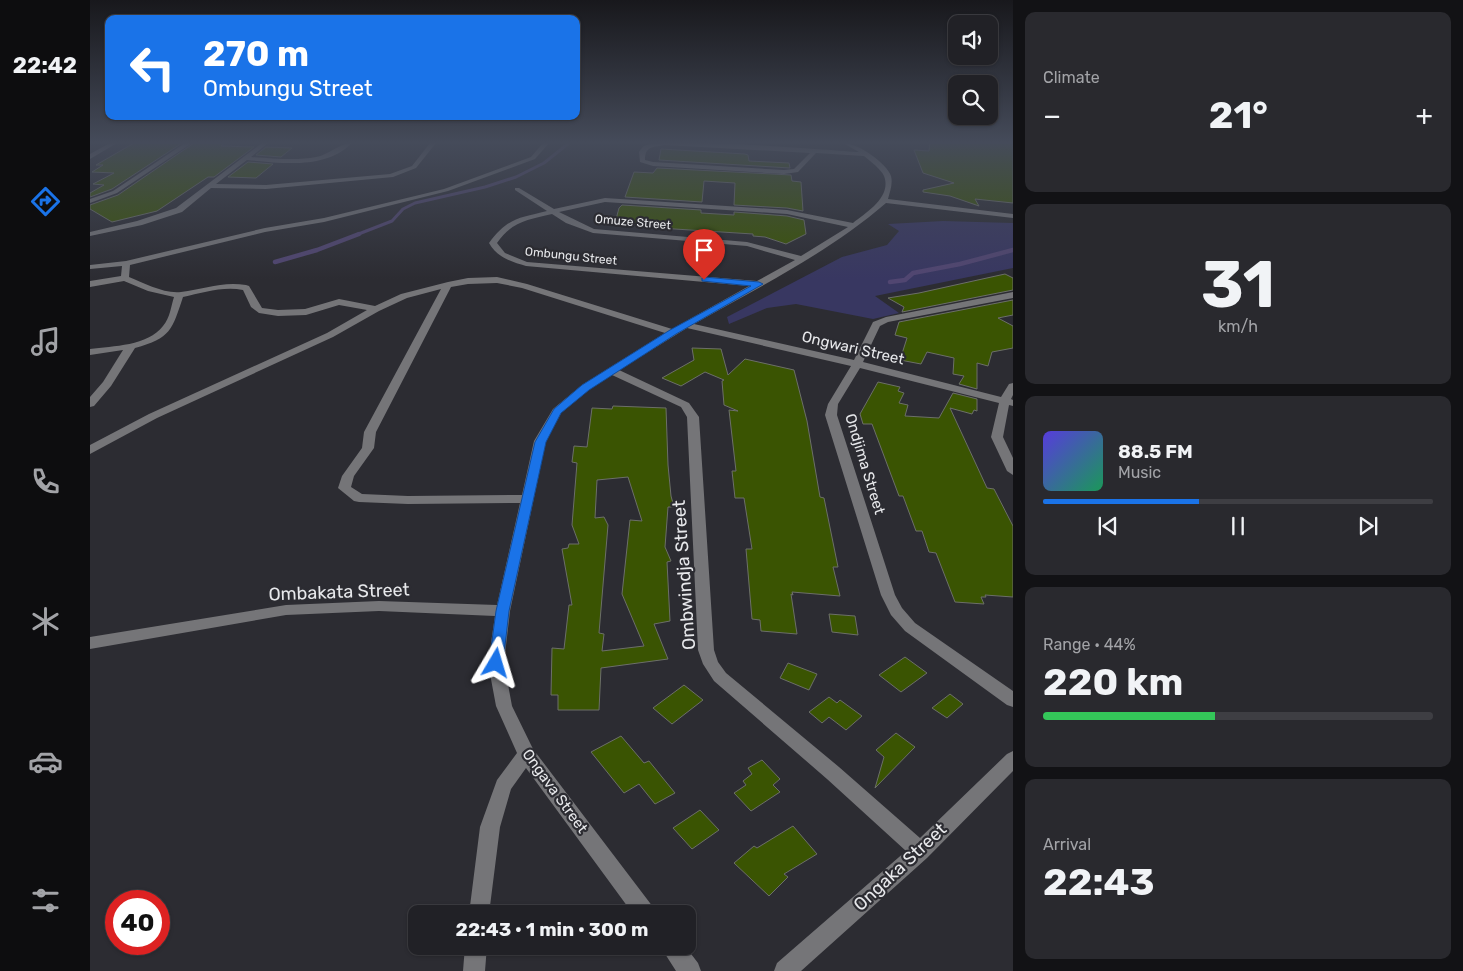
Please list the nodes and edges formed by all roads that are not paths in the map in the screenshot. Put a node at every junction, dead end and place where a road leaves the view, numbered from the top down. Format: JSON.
{"nodes":[{"id":1,"x":120,"y":188,"type":"edge"},
{"id":2,"x":207,"y":188,"type":"edge"},
{"id":3,"x":451,"y":188,"type":"edge"},
{"id":4,"x":888,"y":188,"type":"edge"},
{"id":5,"x":517,"y":189,"type":"dead end"},
{"id":6,"x":90,"y":201,"type":"edge"},
{"id":7,"x":884,"y":201,"type":"junction"},
{"id":8,"x":553,"y":212,"type":"junction"},
{"id":9,"x":1013,"y":216,"type":"edge"},
{"id":10,"x":855,"y":226,"type":"junction"},
{"id":11,"x":90,"y":234,"type":"edge"},
{"id":12,"x":802,"y":259,"type":"junction"},
{"id":13,"x":126,"y":263,"type":"junction"},
{"id":14,"x":90,"y":267,"type":"edge"},
{"id":15,"x":125,"y":278,"type":"junction"},
{"id":16,"x":90,"y":284,"type":"edge"},
{"id":17,"x":759,"y":284,"type":"junction"},
{"id":18,"x":448,"y":285,"type":"junction"},
{"id":19,"x":179,"y":295,"type":"junction"},
{"id":20,"x":1013,"y":295,"type":"edge"},
{"id":21,"x":376,"y":309,"type":"junction"},
{"id":22,"x":685,"y":325,"type":"junction"},
{"id":23,"x":673,"y":332,"type":"junction"},
{"id":24,"x":131,"y":346,"type":"junction"},
{"id":25,"x":90,"y":352,"type":"edge"},
{"id":26,"x":857,"y":364,"type":"junction"},
{"id":27,"x":612,"y":370,"type":"junction"},
{"id":28,"x":1013,"y":386,"type":"edge"},
{"id":29,"x":1009,"y":402,"type":"edge"},
{"id":30,"x":90,"y":404,"type":"edge"},
{"id":31,"x":90,"y":450,"type":"edge"},
{"id":32,"x":1013,"y":471,"type":"edge"},
{"id":33,"x":527,"y":499,"type":"junction"},
{"id":34,"x":502,"y":611,"type":"junction"},
{"id":35,"x":90,"y":643,"type":"edge"},
{"id":36,"x":1013,"y":700,"type":"edge"},
{"id":37,"x":526,"y":754,"type":"junction"},
{"id":38,"x":1013,"y":759,"type":"edge"},
{"id":39,"x":920,"y":851,"type":"junction"},
{"id":40,"x":480,"y":905,"type":"edge"},
{"id":41,"x":639,"y":905,"type":"edge"},
{"id":42,"x":475,"y":955,"type":"edge"},
{"id":43,"x":678,"y":955,"type":"edge"},
{"id":44,"x":474,"y":971,"type":"edge"},
{"id":45,"x":690,"y":971,"type":"edge"},
{"id":46,"x":785,"y":971,"type":"edge"}],
"edges":[{"from":1,"to":6,"type":"street"},
{"from":2,"to":11,"type":"street"},
{"from":3,"to":13,"type":"street"},
{"from":4,"to":7,"type":"street"},
{"from":5,"to":8,"type":"street","name":"Omuze Street"},
{"from":7,"to":9,"type":"street"},
{"from":7,"to":10,"type":"street","name":"Ongava Street"},
{"from":8,"to":10,"type":"street","name":"Ombungu Street"},
{"from":8,"to":12,"type":"street","name":"Omuze Street"},
{"from":8,"to":17,"type":"street","name":"Ombungu Street"},
{"from":10,"to":12,"type":"street","name":"Ongava Street"},
{"from":12,"to":17,"type":"street","name":"Ongava Street"},
{"from":13,"to":14,"type":"street"},
{"from":13,"to":15,"type":"street"},
{"from":15,"to":16,"type":"street"},
{"from":15,"to":19,"type":"street"},
{"from":17,"to":22,"type":"street","name":"Ongava Street"},
{"from":18,"to":21,"type":"street"},
{"from":18,"to":23,"type":"street"},
{"from":18,"to":33,"type":"street"},
{"from":19,"to":21,"type":"street"},
{"from":19,"to":24,"type":"street"},
{"from":20,"to":26,"type":"street","name":"Ondjima Street"},
{"from":21,"to":31,"type":"street"},
{"from":22,"to":23,"type":"street","name":"Ongava Street"},
{"from":22,"to":26,"type":"street","name":"Ongwari Street"},
{"from":23,"to":27,"type":"street","name":"Ongava Street"},
{"from":24,"to":25,"type":"street"},
{"from":24,"to":30,"type":"street"},
{"from":26,"to":29,"type":"street","name":"Ongwari Street"},
{"from":26,"to":36,"type":"street","name":"Ondjima Street"},
{"from":27,"to":33,"type":"street","name":"Ongava Street"},
{"from":27,"to":39,"type":"street","name":"Ombwindja Street"},
{"from":28,"to":29,"type":"street"},
{"from":29,"to":32,"type":"street"},
{"from":33,"to":34,"type":"street","name":"Ongava Street"},
{"from":34,"to":35,"type":"street","name":"Ombakata Street"},
{"from":34,"to":37,"type":"street","name":"Ongava Street"},
{"from":37,"to":40,"type":"street"},
{"from":37,"to":41,"type":"street","name":"Ongava Street"},
{"from":38,"to":39,"type":"street","name":"Ongaka Street"},
{"from":39,"to":46,"type":"street","name":"Ongaka Street"},
{"from":42,"to":44,"type":"street"},
{"from":43,"to":45,"type":"street"}]}
